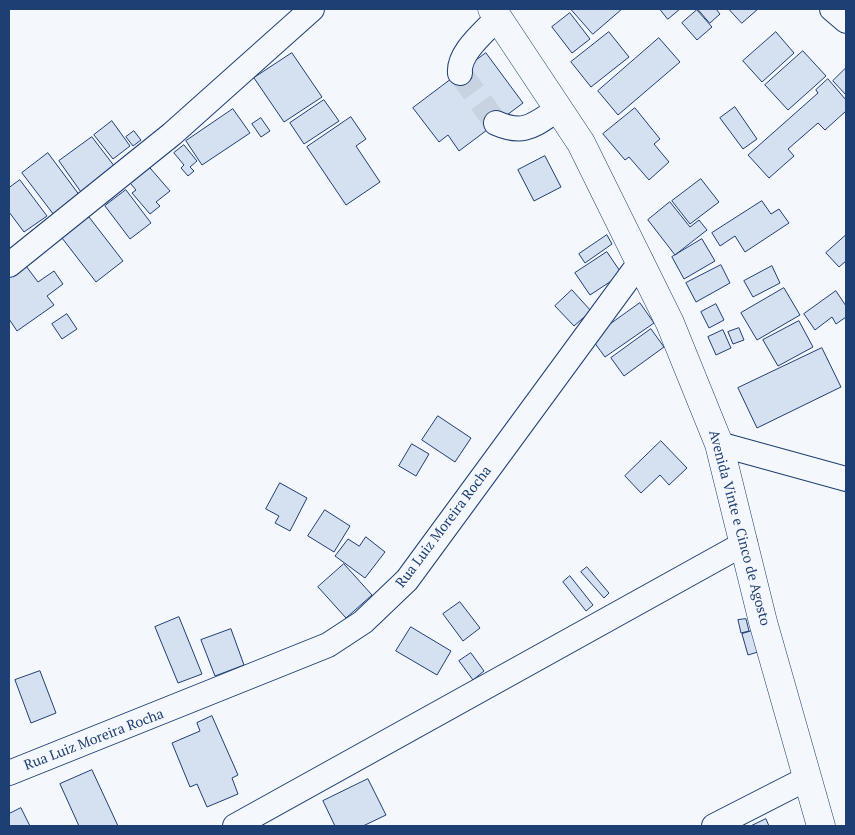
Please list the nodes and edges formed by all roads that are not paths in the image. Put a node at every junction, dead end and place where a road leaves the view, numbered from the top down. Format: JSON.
{"nodes":[{"id":1,"x":312,"y":9,"type":"edge"},
{"id":2,"x":832,"y":9,"type":"edge"},
{"id":3,"x":495,"y":13,"type":"edge"},
{"id":4,"x":846,"y":21,"type":"edge"},
{"id":5,"x":460,"y":73,"type":"dead end"},
{"id":6,"x":559,"y":109,"type":"junction"},
{"id":7,"x":496,"y":123,"type":"tunnel mouth"},
{"id":8,"x":641,"y":260,"type":"junction"},
{"id":9,"x":9,"y":265,"type":"edge"},
{"id":10,"x":719,"y":444,"type":"junction"},
{"id":11,"x":846,"y":479,"type":"edge"},
{"id":12,"x":745,"y":543,"type":"junction"},
{"id":13,"x":9,"y":773,"type":"edge"},
{"id":14,"x":808,"y":778,"type":"junction"},
{"id":15,"x":236,"y":826,"type":"edge"},
{"id":16,"x":714,"y":826,"type":"edge"},
{"id":17,"x":822,"y":826,"type":"edge"}],
"edges":[{"from":1,"to":9,"type":"street"},
{"from":2,"to":4,"type":"street"},
{"from":3,"to":5,"type":"street"},
{"from":3,"to":6,"type":"main road","name":"Avenida Vinte e Cinco de Agosto"},
{"from":6,"to":7,"type":"street"},
{"from":6,"to":8,"type":"main road","name":"Avenida Vinte e Cinco de Agosto"},
{"from":8,"to":10,"type":"main road","name":"Avenida Vinte e Cinco de Agosto"},
{"from":8,"to":13,"type":"street","name":"Rua Luiz Moreira Rocha"},
{"from":10,"to":11,"type":"street"},
{"from":10,"to":12,"type":"main road","name":"Avenida Vinte e Cinco de Agosto"},
{"from":12,"to":14,"type":"main road","name":"Avenida Vinte e Cinco de Agosto"},
{"from":12,"to":15,"type":"street"},
{"from":14,"to":16,"type":"street"},
{"from":14,"to":17,"type":"main road","name":"Avenida Vinte e Cinco de Agosto"}]}
